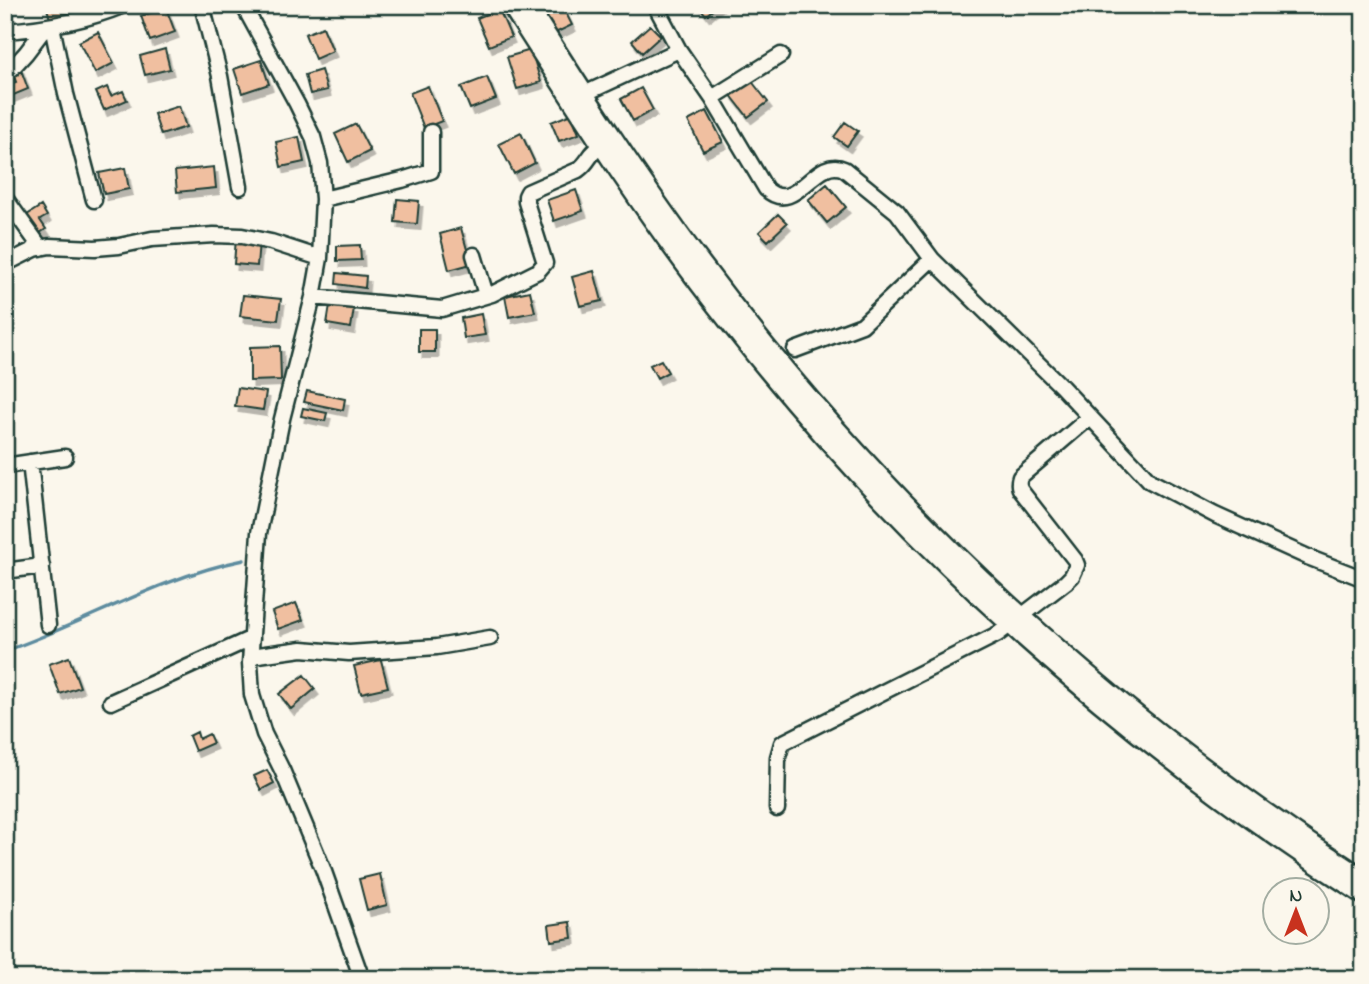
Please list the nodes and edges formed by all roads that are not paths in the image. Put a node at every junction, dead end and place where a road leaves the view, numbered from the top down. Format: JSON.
{"nodes":[{"id":1,"x":124,"y":5,"type":"edge"},
{"id":2,"x":202,"y":5,"type":"edge"},
{"id":3,"x":243,"y":5,"type":"edge"},
{"id":4,"x":511,"y":5,"type":"edge"},
{"id":5,"x":527,"y":5,"type":"edge"},
{"id":6,"x":655,"y":5,"type":"edge"},
{"id":7,"x":49,"y":27,"type":"junction"},
{"id":8,"x":5,"y":32,"type":"edge"},
{"id":9,"x":679,"y":50,"type":"junction"},
{"id":10,"x":781,"y":55,"type":"dead end"},
{"id":11,"x":5,"y":76,"type":"edge"},
{"id":12,"x":584,"y":94,"type":"junction"},
{"id":13,"x":712,"y":98,"type":"junction"},
{"id":14,"x":431,"y":132,"type":"dead end"},
{"id":15,"x":602,"y":146,"type":"junction"},
{"id":16,"x":240,"y":187,"type":"dead end"},
{"id":17,"x":5,"y":198,"type":"edge"},
{"id":18,"x":323,"y":199,"type":"junction"},
{"id":19,"x":94,"y":200,"type":"dead end"},
{"id":20,"x":41,"y":248,"type":"junction"},
{"id":21,"x":474,"y":255,"type":"dead end"},
{"id":22,"x":320,"y":258,"type":"junction"},
{"id":23,"x":932,"y":259,"type":"junction"},
{"id":24,"x":5,"y":264,"type":"edge"},
{"id":25,"x":486,"y":295,"type":"junction"},
{"id":26,"x":313,"y":297,"type":"junction"},
{"id":27,"x":795,"y":351,"type":"dead end"},
{"id":28,"x":1090,"y":417,"type":"junction"},
{"id":29,"x":65,"y":457,"type":"dead end"},
{"id":30,"x":30,"y":462,"type":"junction"},
{"id":31,"x":5,"y":466,"type":"edge"},
{"id":32,"x":42,"y":566,"type":"junction"},
{"id":33,"x":5,"y":571,"type":"edge"},
{"id":34,"x":1364,"y":579,"type":"edge"},
{"id":35,"x":1016,"y":620,"type":"junction"},
{"id":36,"x":48,"y":625,"type":"dead end"},
{"id":37,"x":252,"y":638,"type":"junction"},
{"id":38,"x":490,"y":638,"type":"dead end"},
{"id":39,"x":251,"y":656,"type":"junction"},
{"id":40,"x":111,"y":702,"type":"dead end"},
{"id":41,"x":777,"y":809,"type":"dead end"},
{"id":42,"x":1364,"y":879,"type":"edge"},
{"id":43,"x":1364,"y":895,"type":"edge"},
{"id":44,"x":362,"y":979,"type":"edge"}],
"edges":[{"from":1,"to":7,"type":"street"},
{"from":2,"to":16,"type":"street"},
{"from":3,"to":18,"type":"street"},
{"from":4,"to":15,"type":"main road"},
{"from":5,"to":12,"type":"main road"},
{"from":6,"to":9,"type":"street"},
{"from":7,"to":8,"type":"street"},
{"from":7,"to":11,"type":"street"},
{"from":7,"to":19,"type":"street"},
{"from":9,"to":12,"type":"street"},
{"from":9,"to":13,"type":"street"},
{"from":10,"to":13,"type":"street"},
{"from":12,"to":35,"type":"main road"},
{"from":13,"to":23,"type":"street"},
{"from":14,"to":18,"type":"street"},
{"from":15,"to":25,"type":"street"},
{"from":15,"to":35,"type":"main road"},
{"from":17,"to":20,"type":"street"},
{"from":18,"to":22,"type":"street"},
{"from":20,"to":22,"type":"street"},
{"from":20,"to":24,"type":"street"},
{"from":21,"to":25,"type":"street"},
{"from":22,"to":26,"type":"street"},
{"from":23,"to":27,"type":"street"},
{"from":23,"to":28,"type":"street"},
{"from":25,"to":26,"type":"street"},
{"from":26,"to":37,"type":"street"},
{"from":28,"to":34,"type":"street"},
{"from":28,"to":35,"type":"street"},
{"from":29,"to":30,"type":"street"},
{"from":30,"to":31,"type":"street"},
{"from":30,"to":32,"type":"street"},
{"from":32,"to":33,"type":"street"},
{"from":32,"to":36,"type":"street"},
{"from":35,"to":41,"type":"street"},
{"from":35,"to":42,"type":"main road"},
{"from":35,"to":43,"type":"main road"},
{"from":37,"to":39,"type":"street"},
{"from":37,"to":40,"type":"street"},
{"from":38,"to":39,"type":"street"},
{"from":39,"to":44,"type":"street"}]}
